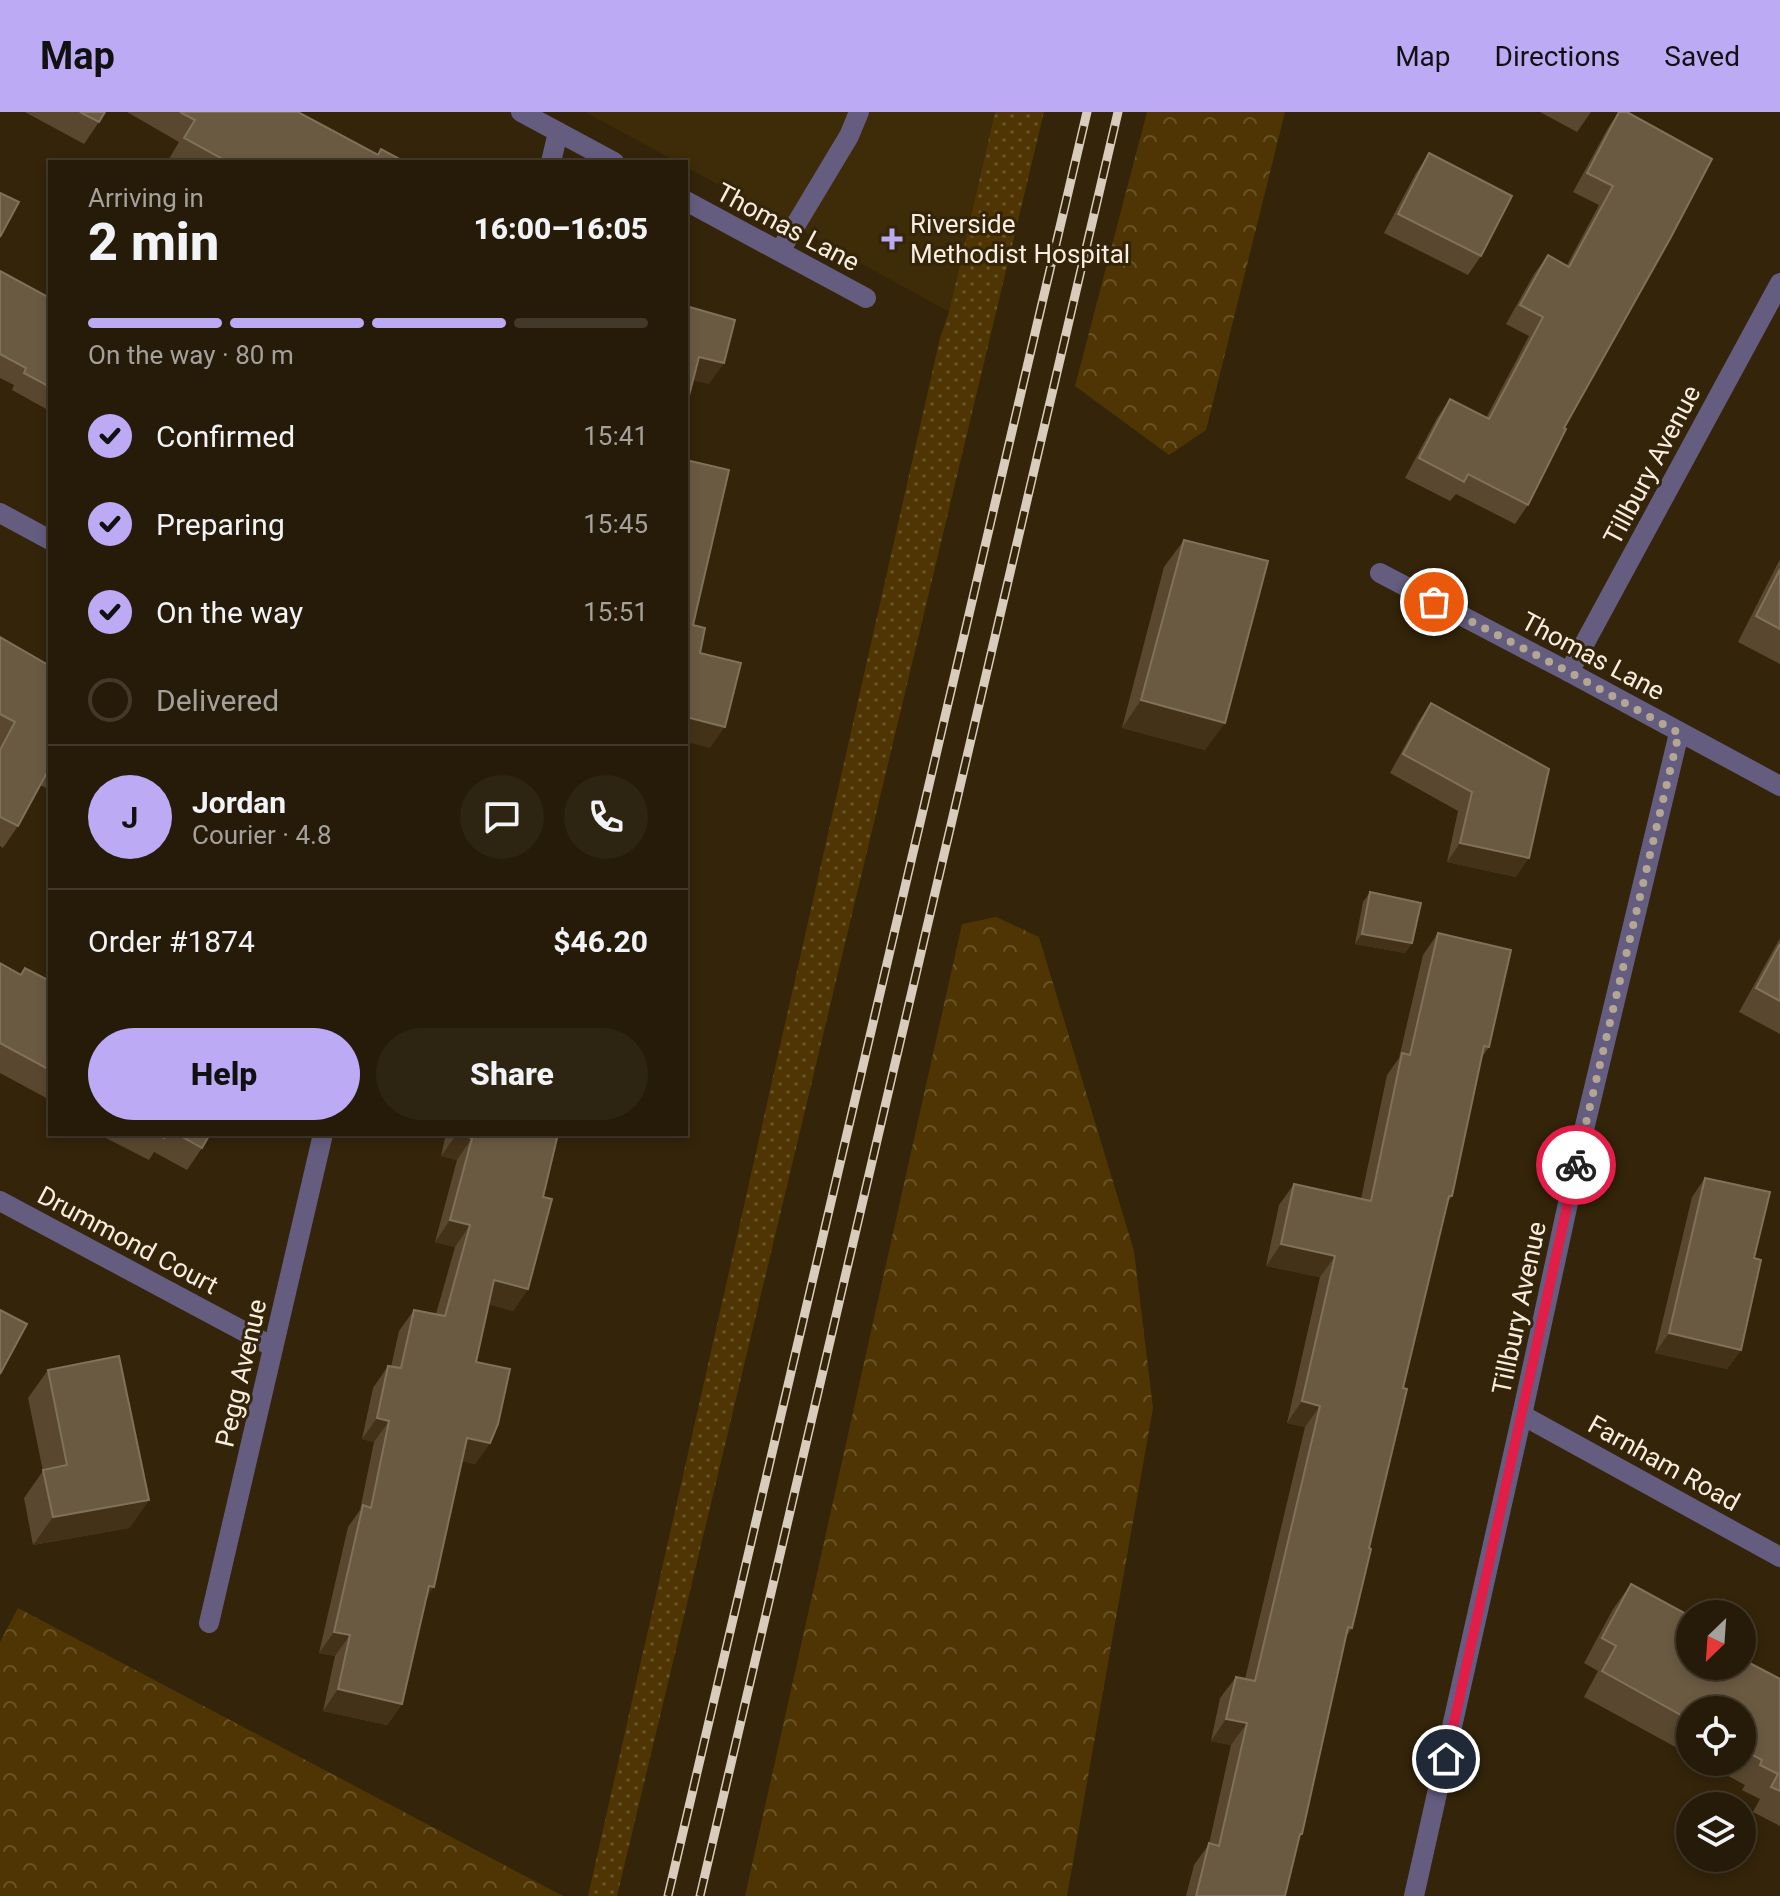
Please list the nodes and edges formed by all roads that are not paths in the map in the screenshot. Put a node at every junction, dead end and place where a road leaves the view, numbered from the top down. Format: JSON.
{"nodes":[{"id":1,"x":521,"y":112,"type":"edge"},
{"id":2,"x":859,"y":112,"type":"edge"},
{"id":3,"x":558,"y":132,"type":"junction"},
{"id":4,"x":551,"y":160,"type":"edge"},
{"id":5,"x":610,"y":160,"type":"edge"},
{"id":6,"x":688,"y":202,"type":"edge"},
{"id":7,"x":780,"y":251,"type":"junction"},
{"id":8,"x":1780,"y":283,"type":"edge"},
{"id":9,"x":866,"y":298,"type":"dead end"},
{"id":10,"x":0,"y":513,"type":"edge"},
{"id":11,"x":48,"y":539,"type":"edge"},
{"id":12,"x":1380,"y":573,"type":"dead end"},
{"id":13,"x":1569,"y":672,"type":"junction"},
{"id":14,"x":1679,"y":733,"type":"junction"},
{"id":15,"x":1780,"y":786,"type":"edge"},
{"id":16,"x":323,"y":1136,"type":"edge"},
{"id":17,"x":0,"y":1201,"type":"edge"},
{"id":18,"x":273,"y":1347,"type":"junction"},
{"id":19,"x":1522,"y":1415,"type":"junction"},
{"id":20,"x":1780,"y":1557,"type":"edge"},
{"id":21,"x":209,"y":1623,"type":"dead end"},
{"id":22,"x":1414,"y":1896,"type":"edge"}],
"edges":[{"from":1,"to":3,"type":"street"},
{"from":2,"to":7,"type":"street"},
{"from":3,"to":4,"type":"street"},
{"from":3,"to":5,"type":"street"},
{"from":6,"to":7,"type":"street","name":"Thomas Lane"},
{"from":7,"to":9,"type":"street","name":"Thomas Lane"},
{"from":8,"to":13,"type":"street","name":"Tillbury Avenue"},
{"from":10,"to":11,"type":"street"},
{"from":12,"to":13,"type":"street","name":"Thomas Lane"},
{"from":13,"to":14,"type":"street","name":"Thomas Lane"},
{"from":14,"to":15,"type":"street","name":"Thomas Lane"},
{"from":14,"to":19,"type":"street","name":"Tillbury Avenue"},
{"from":16,"to":18,"type":"street","name":"Pegg Avenue"},
{"from":17,"to":18,"type":"street","name":"Drummond Court"},
{"from":18,"to":21,"type":"street","name":"Pegg Avenue"},
{"from":19,"to":20,"type":"street","name":"Farnham Road"},
{"from":19,"to":22,"type":"street","name":"Tillbury Avenue"}]}
